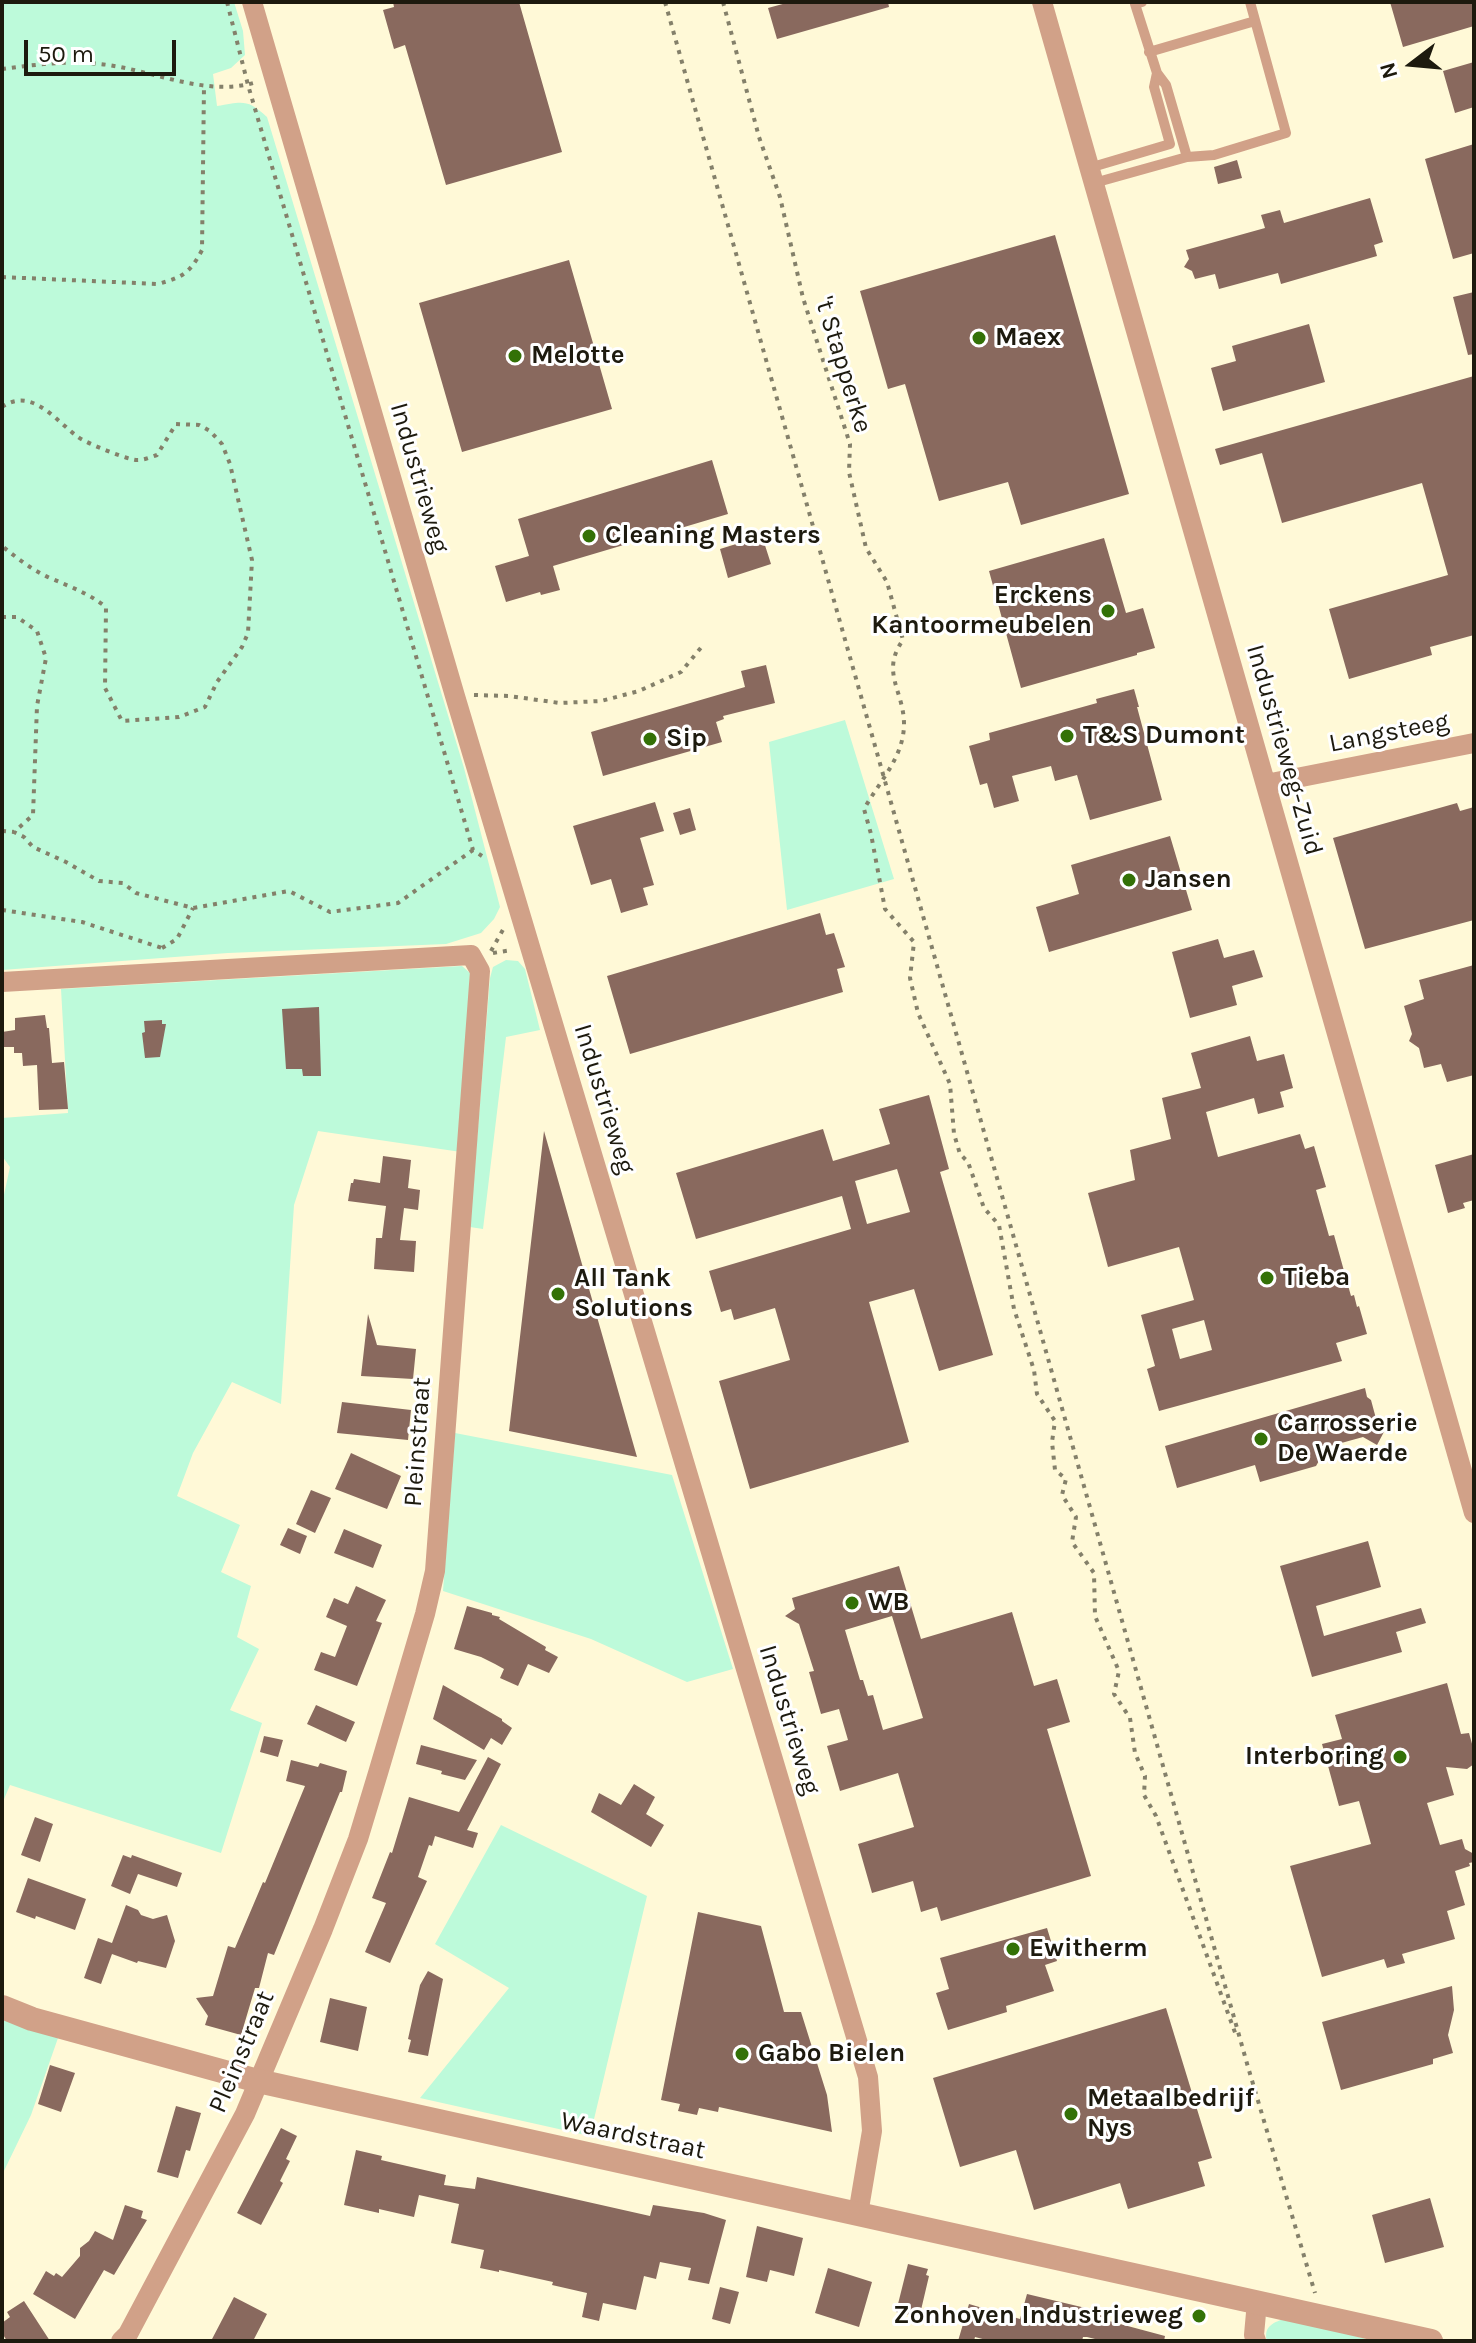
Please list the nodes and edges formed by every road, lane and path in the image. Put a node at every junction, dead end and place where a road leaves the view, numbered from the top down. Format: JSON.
{"nodes":[{"id":1,"x":227,"y":2,"type":"edge"},
{"id":2,"x":252,"y":2,"type":"edge"},
{"id":3,"x":665,"y":2,"type":"edge"},
{"id":4,"x":723,"y":2,"type":"edge"},
{"id":5,"x":1042,"y":2,"type":"edge"},
{"id":6,"x":1142,"y":2,"type":"edge"},
{"id":7,"x":1250,"y":2,"type":"edge"},
{"id":8,"x":1255,"y":21,"type":"junction"},
{"id":9,"x":1149,"y":52,"type":"junction"},
{"id":10,"x":2,"y":69,"type":"edge"},
{"id":11,"x":1157,"y":73,"type":"junction"},
{"id":12,"x":274,"y":76,"type":"junction"},
{"id":13,"x":248,"y":85,"type":"junction"},
{"id":14,"x":204,"y":86,"type":"junction"},
{"id":15,"x":1187,"y":157,"type":"junction"},
{"id":16,"x":1092,"y":176,"type":"junction"},
{"id":17,"x":2,"y":277,"type":"edge"},
{"id":18,"x":2,"y":407,"type":"edge"},
{"id":19,"x":2,"y":546,"type":"edge"},
{"id":20,"x":2,"y":617,"type":"edge"},
{"id":21,"x":704,"y":644,"type":"dead end"},
{"id":22,"x":455,"y":696,"type":"junction"},
{"id":23,"x":1474,"y":743,"type":"edge"},
{"id":24,"x":884,"y":778,"type":"junction"},
{"id":25,"x":1266,"y":784,"type":"junction"},
{"id":26,"x":2,"y":831,"type":"edge"},
{"id":27,"x":14,"y":832,"type":"junction"},
{"id":28,"x":519,"y":903,"type":"junction"},
{"id":29,"x":193,"y":908,"type":"junction"},
{"id":30,"x":2,"y":910,"type":"edge"},
{"id":31,"x":162,"y":948,"type":"junction"},
{"id":32,"x":532,"y":948,"type":"junction"},
{"id":33,"x":481,"y":954,"type":"junction"},
{"id":34,"x":166,"y":972,"type":"junction"},
{"id":35,"x":2,"y":982,"type":"edge"},
{"id":36,"x":1474,"y":1513,"type":"edge"},
{"id":37,"x":2,"y":2007,"type":"edge"},
{"id":38,"x":1248,"y":2067,"type":"junction"},
{"id":39,"x":258,"y":2081,"type":"junction"},
{"id":40,"x":858,"y":2214,"type":"junction"},
{"id":41,"x":1257,"y":2302,"type":"junction"},
{"id":42,"x":1322,"y":2317,"type":"junction"},
{"id":43,"x":121,"y":2341,"type":"edge"},
{"id":44,"x":1256,"y":2341,"type":"edge"},
{"id":45,"x":1431,"y":2341,"type":"edge"}],
"edges":[{"from":1,"to":13,"type":"path"},
{"from":2,"to":12,"type":"street","name":"Industrieweg"},
{"from":3,"to":24,"type":"path"},
{"from":4,"to":24,"type":"path","name":"'t Stapperke"},
{"from":5,"to":16,"type":"street","name":"Industrieweg-Zuid"},
{"from":6,"to":9,"type":"lane"},
{"from":7,"to":8,"type":"lane"},
{"from":8,"to":9,"type":"lane"},
{"from":8,"to":15,"type":"lane"},
{"from":9,"to":11,"type":"lane"},
{"from":10,"to":14,"type":"path"},
{"from":11,"to":15,"type":"lane"},
{"from":11,"to":16,"type":"lane"},
{"from":12,"to":13,"type":"path"},
{"from":12,"to":22,"type":"street","name":"Industrieweg"},
{"from":13,"to":14,"type":"path"},
{"from":13,"to":29,"type":"path"},
{"from":14,"to":17,"type":"path"},
{"from":15,"to":16,"type":"lane"},
{"from":16,"to":25,"type":"street","name":"Industrieweg-Zuid"},
{"from":18,"to":19,"type":"path"},
{"from":20,"to":27,"type":"path"},
{"from":21,"to":22,"type":"path"},
{"from":22,"to":28,"type":"street","name":"Industrieweg"},
{"from":23,"to":25,"type":"street","name":"Langsteeg"},
{"from":24,"to":38,"type":"path"},
{"from":24,"to":38,"type":"path","name":"'t Stapperke"},
{"from":25,"to":36,"type":"street","name":"Industrieweg-Zuid"},
{"from":26,"to":27,"type":"path"},
{"from":27,"to":29,"type":"path"},
{"from":28,"to":32,"type":"street","name":"Industrieweg"},
{"from":28,"to":33,"type":"path"},
{"from":29,"to":31,"type":"path"},
{"from":30,"to":31,"type":"path"},
{"from":31,"to":34,"type":"path"},
{"from":32,"to":33,"type":"path"},
{"from":32,"to":40,"type":"street","name":"Industrieweg"},
{"from":33,"to":34,"type":"street"},
{"from":33,"to":39,"type":"street","name":"Pleinstraat"},
{"from":34,"to":35,"type":"street"},
{"from":37,"to":39,"type":"street","name":"Waardstraat"},
{"from":38,"to":42,"type":"path"},
{"from":39,"to":40,"type":"street","name":"Waardstraat"},
{"from":39,"to":43,"type":"street","name":"Pleinstraat"},
{"from":40,"to":41,"type":"street","name":"Waardstraat"},
{"from":41,"to":42,"type":"street","name":"Waardstraat"},
{"from":41,"to":44,"type":"street"},
{"from":42,"to":45,"type":"street","name":"Waardstraat"}]}
